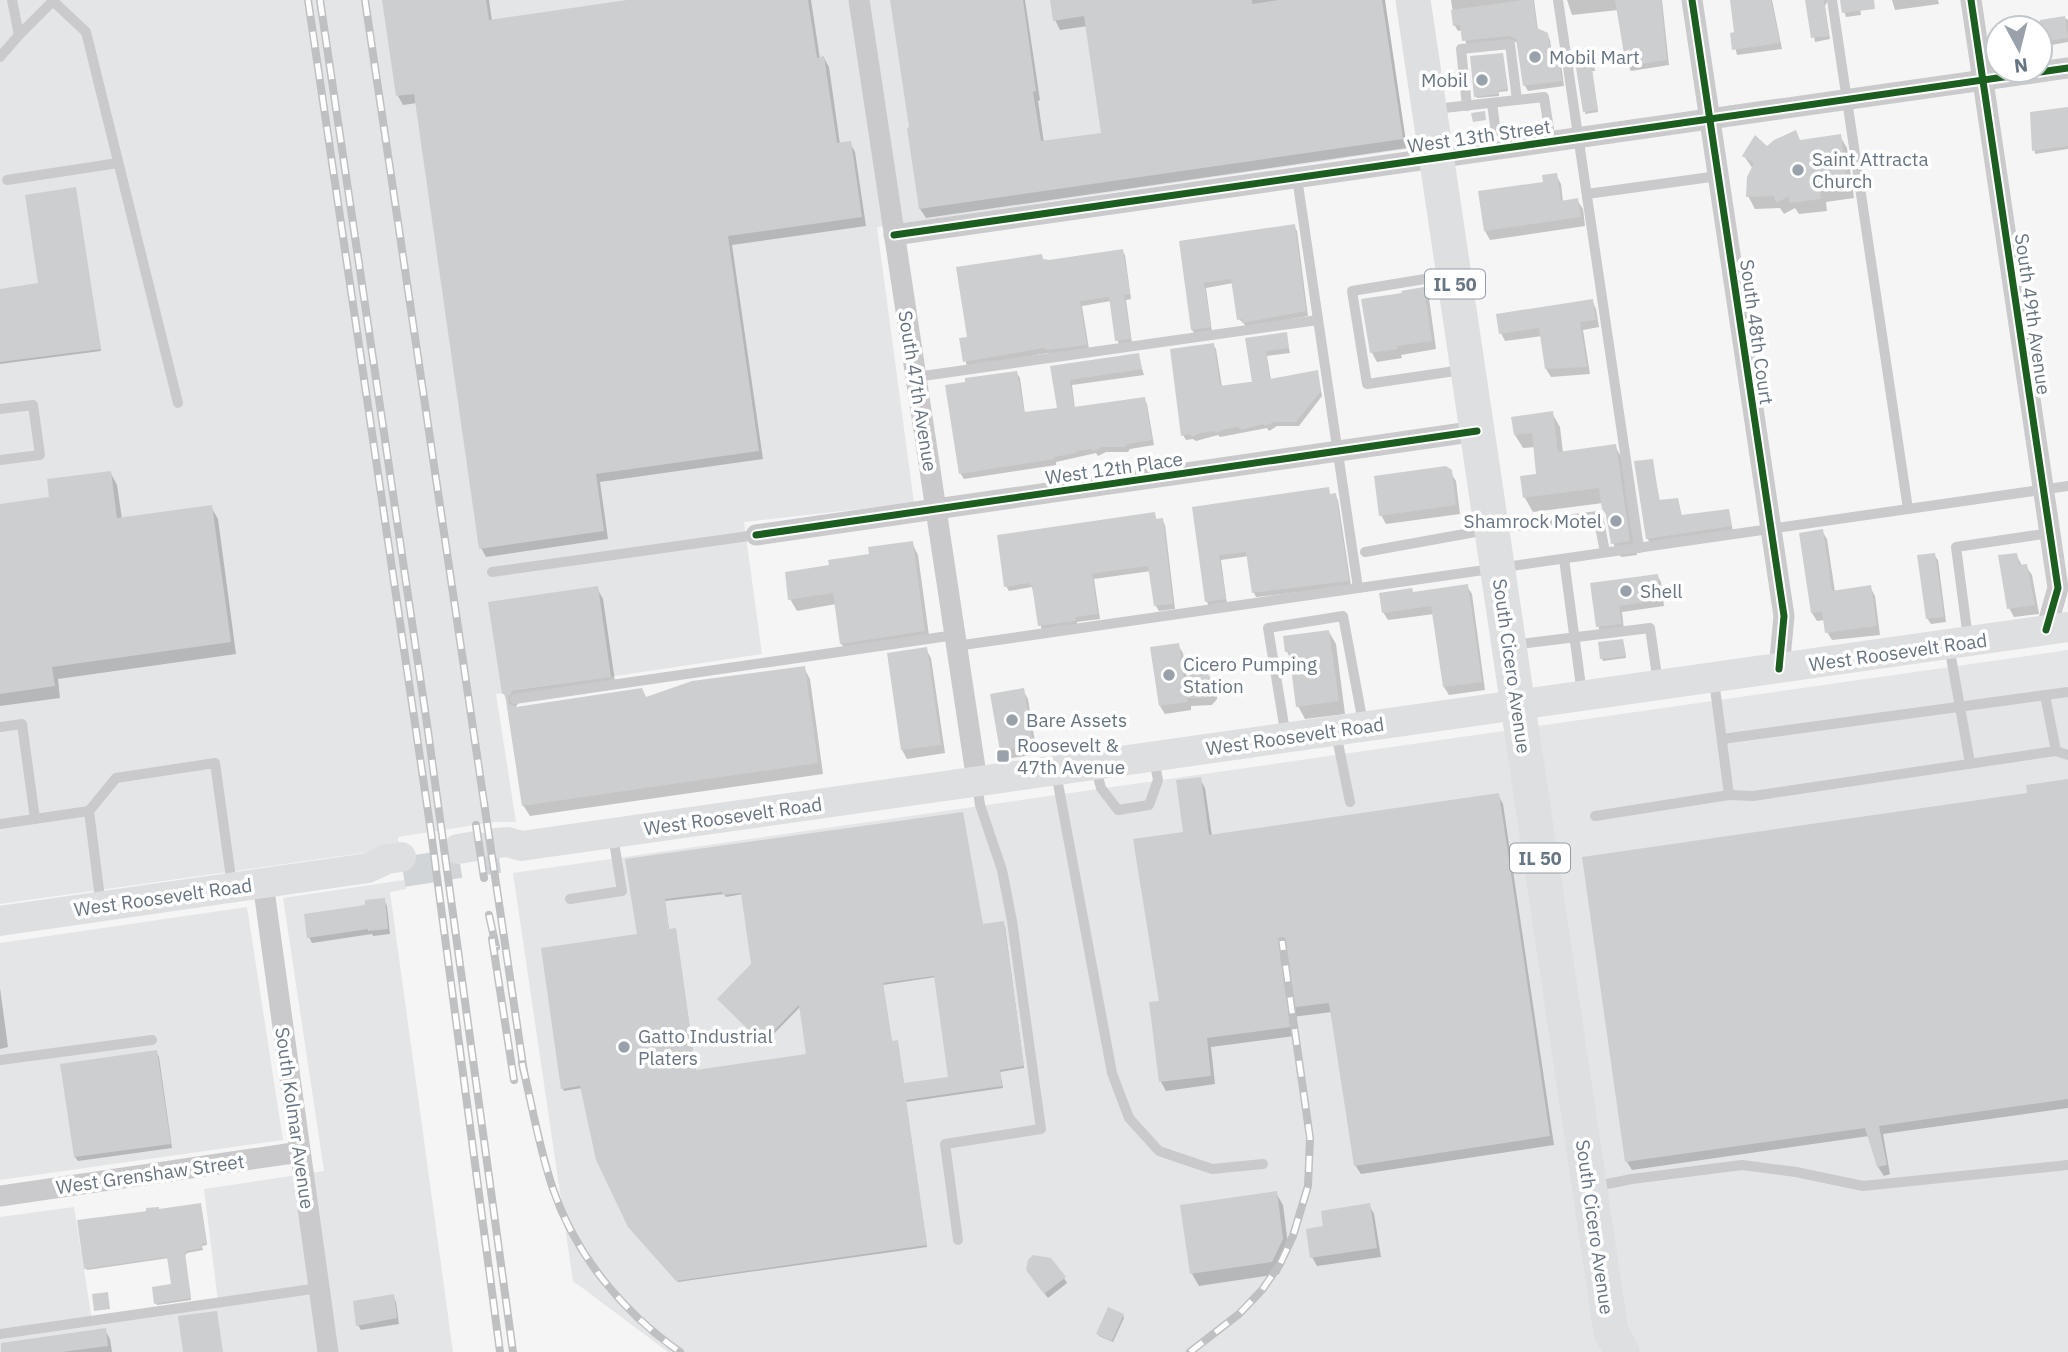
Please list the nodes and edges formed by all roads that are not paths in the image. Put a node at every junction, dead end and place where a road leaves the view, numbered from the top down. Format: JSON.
{"nodes":[{"id":1,"x":12,"y":0,"type":"edge"},
{"id":2,"x":53,"y":0,"type":"edge"},
{"id":3,"x":859,"y":0,"type":"edge"},
{"id":4,"x":1413,"y":0,"type":"edge"},
{"id":5,"x":1558,"y":0,"type":"edge"},
{"id":6,"x":1692,"y":0,"type":"edge"},
{"id":7,"x":1832,"y":0,"type":"edge"},
{"id":8,"x":1971,"y":0,"type":"edge"},
{"id":9,"x":19,"y":35,"type":"junction"},
{"id":10,"x":0,"y":57,"type":"edge"},
{"id":11,"x":2068,"y":68,"type":"edge"},
{"id":12,"x":1983,"y":80,"type":"junction"},
{"id":13,"x":1517,"y":100,"type":"junction"},
{"id":14,"x":1847,"y":100,"type":"junction"},
{"id":15,"x":1492,"y":103,"type":"junction"},
{"id":16,"x":1467,"y":106,"type":"junction"},
{"id":17,"x":1430,"y":110,"type":"junction"},
{"id":18,"x":1710,"y":119,"type":"junction"},
{"id":19,"x":1579,"y":138,"type":"junction"},
{"id":20,"x":1551,"y":142,"type":"junction"},
{"id":21,"x":1498,"y":149,"type":"junction"},
{"id":22,"x":1437,"y":158,"type":"junction"},
{"id":23,"x":118,"y":163,"type":"junction"},
{"id":24,"x":1718,"y":176,"type":"junction"},
{"id":25,"x":1297,"y":178,"type":"junction"},
{"id":26,"x":6,"y":180,"type":"dead end"},
{"id":27,"x":1587,"y":194,"type":"junction"},
{"id":28,"x":894,"y":235,"type":"junction"},
{"id":29,"x":1454,"y":274,"type":"junction"},
{"id":30,"x":1318,"y":320,"type":"junction"},
{"id":31,"x":1468,"y":369,"type":"junction"},
{"id":32,"x":916,"y":377,"type":"junction"},
{"id":33,"x":178,"y":403,"type":"dead end"},
{"id":34,"x":0,"y":409,"type":"edge"},
{"id":35,"x":1477,"y":431,"type":"junction"},
{"id":36,"x":1337,"y":451,"type":"junction"},
{"id":37,"x":0,"y":460,"type":"edge"},
{"id":38,"x":2068,"y":486,"type":"edge"},
{"id":39,"x":2044,"y":490,"type":"junction"},
{"id":40,"x":1908,"y":509,"type":"junction"},
{"id":41,"x":936,"y":511,"type":"junction"},
{"id":42,"x":1492,"y":529,"type":"junction"},
{"id":43,"x":1771,"y":529,"type":"junction"},
{"id":44,"x":2050,"y":533,"type":"junction"},
{"id":45,"x":756,"y":536,"type":"joint"},
{"id":46,"x":1639,"y":548,"type":"junction"},
{"id":47,"x":1366,"y":552,"type":"dead end"},
{"id":48,"x":1605,"y":552,"type":"junction"},
{"id":49,"x":1564,"y":558,"type":"junction"},
{"id":50,"x":1497,"y":568,"type":"junction"},
{"id":51,"x":492,"y":572,"type":"dead end"},
{"id":52,"x":1358,"y":588,"type":"junction"},
{"id":53,"x":2057,"y":629,"type":"edge"},
{"id":54,"x":1574,"y":638,"type":"junction"},
{"id":55,"x":955,"y":640,"type":"junction"},
{"id":56,"x":1959,"y":643,"type":"junction"},
{"id":57,"x":1509,"y":646,"type":"junction"},
{"id":58,"x":1779,"y":669,"type":"junction"},
{"id":59,"x":1714,"y":678,"type":"junction"},
{"id":60,"x":1658,"y":686,"type":"junction"},
{"id":61,"x":2068,"y":692,"type":"edge"},
{"id":62,"x":2045,"y":695,"type":"junction"},
{"id":63,"x":1583,"y":696,"type":"junction"},
{"id":64,"x":515,"y":699,"type":"dead end"},
{"id":65,"x":1518,"y":705,"type":"junction"},
{"id":66,"x":1962,"y":706,"type":"junction"},
{"id":67,"x":0,"y":727,"type":"edge"},
{"id":68,"x":1350,"y":728,"type":"junction"},
{"id":69,"x":1286,"y":737,"type":"junction"},
{"id":70,"x":1722,"y":739,"type":"junction"},
{"id":71,"x":2056,"y":751,"type":"junction"},
{"id":72,"x":2068,"y":755,"type":"edge"},
{"id":73,"x":1154,"y":756,"type":"junction"},
{"id":74,"x":1095,"y":764,"type":"junction"},
{"id":75,"x":1970,"y":764,"type":"junction"},
{"id":76,"x":1055,"y":770,"type":"junction"},
{"id":77,"x":976,"y":781,"type":"junction"},
{"id":78,"x":1729,"y":795,"type":"junction"},
{"id":79,"x":1349,"y":802,"type":"dead end"},
{"id":80,"x":89,"y":811,"type":"junction"},
{"id":81,"x":1595,"y":816,"type":"dead end"},
{"id":82,"x":35,"y":818,"type":"junction"},
{"id":83,"x":0,"y":824,"type":"edge"},
{"id":84,"x":613,"y":833,"type":"junction"},
{"id":85,"x":484,"y":852,"type":"tunnel mouth"},
{"id":86,"x":402,"y":864,"type":"tunnel mouth"},
{"id":87,"x":262,"y":883,"type":"junction"},
{"id":88,"x":233,"y":888,"type":"junction"},
{"id":89,"x":570,"y":899,"type":"dead end"},
{"id":90,"x":101,"y":906,"type":"junction"},
{"id":91,"x":0,"y":921,"type":"edge"},
{"id":92,"x":152,"y":1040,"type":"dead end"},
{"id":93,"x":0,"y":1060,"type":"edge"},
{"id":94,"x":300,"y":1152,"type":"junction"},
{"id":95,"x":1263,"y":1164,"type":"dead end"},
{"id":96,"x":2068,"y":1165,"type":"edge"},
{"id":97,"x":1589,"y":1187,"type":"junction"},
{"id":98,"x":0,"y":1196,"type":"edge"},
{"id":99,"x":958,"y":1240,"type":"dead end"},
{"id":100,"x":319,"y":1288,"type":"junction"},
{"id":101,"x":0,"y":1334,"type":"edge"},
{"id":102,"x":1612,"y":1345,"type":"edge"},
{"id":103,"x":328,"y":1352,"type":"edge"}],
"edges":[{"from":1,"to":9,"type":"lane"},
{"from":2,"to":9,"type":"lane"},
{"from":2,"to":23,"type":"lane"},
{"from":3,"to":28,"type":"street","name":"South 47th Avenue"},
{"from":4,"to":17,"type":"main road","name":"South Cicero Avenue","number":"IL 50"},
{"from":5,"to":19,"type":"lane"},
{"from":6,"to":18,"type":"street","name":"South 48th Court"},
{"from":7,"to":14,"type":"lane"},
{"from":8,"to":12,"type":"street","name":"South 49th Avenue"},
{"from":9,"to":10,"type":"lane"},
{"from":11,"to":12,"type":"street","name":"West 13th Street"},
{"from":12,"to":14,"type":"street","name":"West 13th Street"},
{"from":12,"to":39,"type":"street","name":"South 49th Avenue"},
{"from":13,"to":15,"type":"lane"},
{"from":13,"to":16,"type":"lane"},
{"from":13,"to":20,"type":"lane"},
{"from":14,"to":18,"type":"street","name":"West 13th Street"},
{"from":14,"to":40,"type":"lane"},
{"from":15,"to":16,"type":"lane"},
{"from":15,"to":21,"type":"lane"},
{"from":16,"to":17,"type":"lane"},
{"from":17,"to":22,"type":"main road","name":"South Cicero Avenue","number":"IL 50"},
{"from":18,"to":19,"type":"street","name":"West 13th Street"},
{"from":18,"to":24,"type":"street","name":"South 48th Court"},
{"from":19,"to":20,"type":"street","name":"West 13th Street"},
{"from":19,"to":27,"type":"lane"},
{"from":20,"to":21,"type":"street","name":"West 13th Street"},
{"from":21,"to":22,"type":"street","name":"West 13th Street"},
{"from":22,"to":25,"type":"street","name":"West 13th Street"},
{"from":22,"to":29,"type":"main road","name":"South Cicero Avenue","number":"IL 50"},
{"from":23,"to":26,"type":"lane"},
{"from":23,"to":33,"type":"lane"},
{"from":24,"to":27,"type":"lane"},
{"from":24,"to":43,"type":"street","name":"South 48th Court"},
{"from":25,"to":28,"type":"street","name":"West 13th Street"},
{"from":25,"to":30,"type":"lane"},
{"from":27,"to":46,"type":"lane"},
{"from":28,"to":32,"type":"street","name":"South 47th Avenue"},
{"from":29,"to":31,"type":"main road","name":"South Cicero Avenue","number":"IL 50"},
{"from":29,"to":31,"type":"lane"},
{"from":30,"to":32,"type":"lane"},
{"from":30,"to":36,"type":"lane"},
{"from":31,"to":35,"type":"main road","name":"South Cicero Avenue","number":"IL 50"},
{"from":32,"to":41,"type":"street","name":"South 47th Avenue"},
{"from":34,"to":37,"type":"lane"},
{"from":35,"to":36,"type":"street","name":"West 12th Place"},
{"from":35,"to":42,"type":"main road","name":"South Cicero Avenue","number":"IL 50"},
{"from":36,"to":41,"type":"street","name":"West 12th Place"},
{"from":36,"to":52,"type":"lane"},
{"from":38,"to":39,"type":"lane"},
{"from":39,"to":40,"type":"lane"},
{"from":39,"to":44,"type":"street","name":"South 49th Avenue"},
{"from":40,"to":43,"type":"lane"},
{"from":41,"to":45,"type":"street","name":"West 12th Place"},
{"from":41,"to":55,"type":"street","name":"South 47th Avenue"},
{"from":42,"to":47,"type":"lane"},
{"from":42,"to":48,"type":"lane"},
{"from":42,"to":50,"type":"main road","name":"South Cicero Avenue","number":"IL 50"},
{"from":43,"to":46,"type":"lane"},
{"from":43,"to":58,"type":"street","name":"South 48th Court"},
{"from":44,"to":53,"type":"street","name":"South 49th Avenue"},
{"from":44,"to":56,"type":"lane"},
{"from":45,"to":51,"type":"lane"},
{"from":46,"to":48,"type":"lane"},
{"from":48,"to":49,"type":"lane"},
{"from":49,"to":50,"type":"lane"},
{"from":49,"to":54,"type":"lane"},
{"from":50,"to":52,"type":"lane"},
{"from":50,"to":57,"type":"main road","name":"South Cicero Avenue","number":"IL 50"},
{"from":52,"to":55,"type":"lane"},
{"from":53,"to":56,"type":"main road","name":"West Roosevelt Road"},
{"from":54,"to":57,"type":"lane"},
{"from":54,"to":60,"type":"lane"},
{"from":54,"to":63,"type":"lane"},
{"from":55,"to":64,"type":"lane"},
{"from":55,"to":77,"type":"street","name":"South 47th Avenue"},
{"from":56,"to":58,"type":"main road","name":"West Roosevelt Road"},
{"from":56,"to":66,"type":"lane"},
{"from":57,"to":65,"type":"main road","name":"South Cicero Avenue","number":"IL 50"},
{"from":58,"to":59,"type":"main road","name":"West Roosevelt Road"},
{"from":59,"to":60,"type":"main road","name":"West Roosevelt Road"},
{"from":59,"to":70,"type":"lane"},
{"from":60,"to":63,"type":"main road","name":"West Roosevelt Road"},
{"from":61,"to":62,"type":"lane"},
{"from":62,"to":66,"type":"lane"},
{"from":62,"to":71,"type":"lane"},
{"from":63,"to":65,"type":"main road","name":"West Roosevelt Road"},
{"from":65,"to":68,"type":"main road","name":"West Roosevelt Road"},
{"from":65,"to":97,"type":"main road","name":"South Cicero Avenue","number":"IL 50"},
{"from":66,"to":70,"type":"lane"},
{"from":66,"to":75,"type":"lane"},
{"from":67,"to":82,"type":"lane"},
{"from":68,"to":69,"type":"main road","name":"West Roosevelt Road"},
{"from":68,"to":69,"type":"lane"},
{"from":68,"to":79,"type":"lane"},
{"from":69,"to":73,"type":"main road","name":"West Roosevelt Road"},
{"from":70,"to":78,"type":"lane"},
{"from":71,"to":72,"type":"lane"},
{"from":71,"to":75,"type":"lane"},
{"from":73,"to":74,"type":"main road","name":"West Roosevelt Road"},
{"from":73,"to":74,"type":"lane"},
{"from":74,"to":76,"type":"main road","name":"West Roosevelt Road"},
{"from":75,"to":78,"type":"lane"},
{"from":76,"to":77,"type":"main road","name":"West Roosevelt Road"},
{"from":76,"to":95,"type":"lane"},
{"from":77,"to":84,"type":"main road","name":"West Roosevelt Road"},
{"from":77,"to":99,"type":"lane"},
{"from":78,"to":81,"type":"lane"},
{"from":80,"to":82,"type":"lane"},
{"from":80,"to":88,"type":"lane"},
{"from":80,"to":90,"type":"lane"},
{"from":82,"to":83,"type":"lane"},
{"from":84,"to":85,"type":"main road","name":"West Roosevelt Road"},
{"from":84,"to":89,"type":"lane"},
{"from":86,"to":87,"type":"main road","name":"West Roosevelt Road"},
{"from":87,"to":88,"type":"main road","name":"West Roosevelt Road"},
{"from":87,"to":94,"type":"street","name":"South Kolmar Avenue"},
{"from":88,"to":90,"type":"main road","name":"West Roosevelt Road"},
{"from":90,"to":91,"type":"main road","name":"West Roosevelt Road"},
{"from":92,"to":93,"type":"lane"},
{"from":94,"to":98,"type":"street","name":"West Grenshaw Street"},
{"from":94,"to":100,"type":"street","name":"South Kolmar Avenue"},
{"from":96,"to":97,"type":"lane"},
{"from":97,"to":102,"type":"main road","name":"South Cicero Avenue","number":"IL 50"},
{"from":100,"to":101,"type":"lane"},
{"from":100,"to":103,"type":"street","name":"South Kolmar Avenue"}]}
